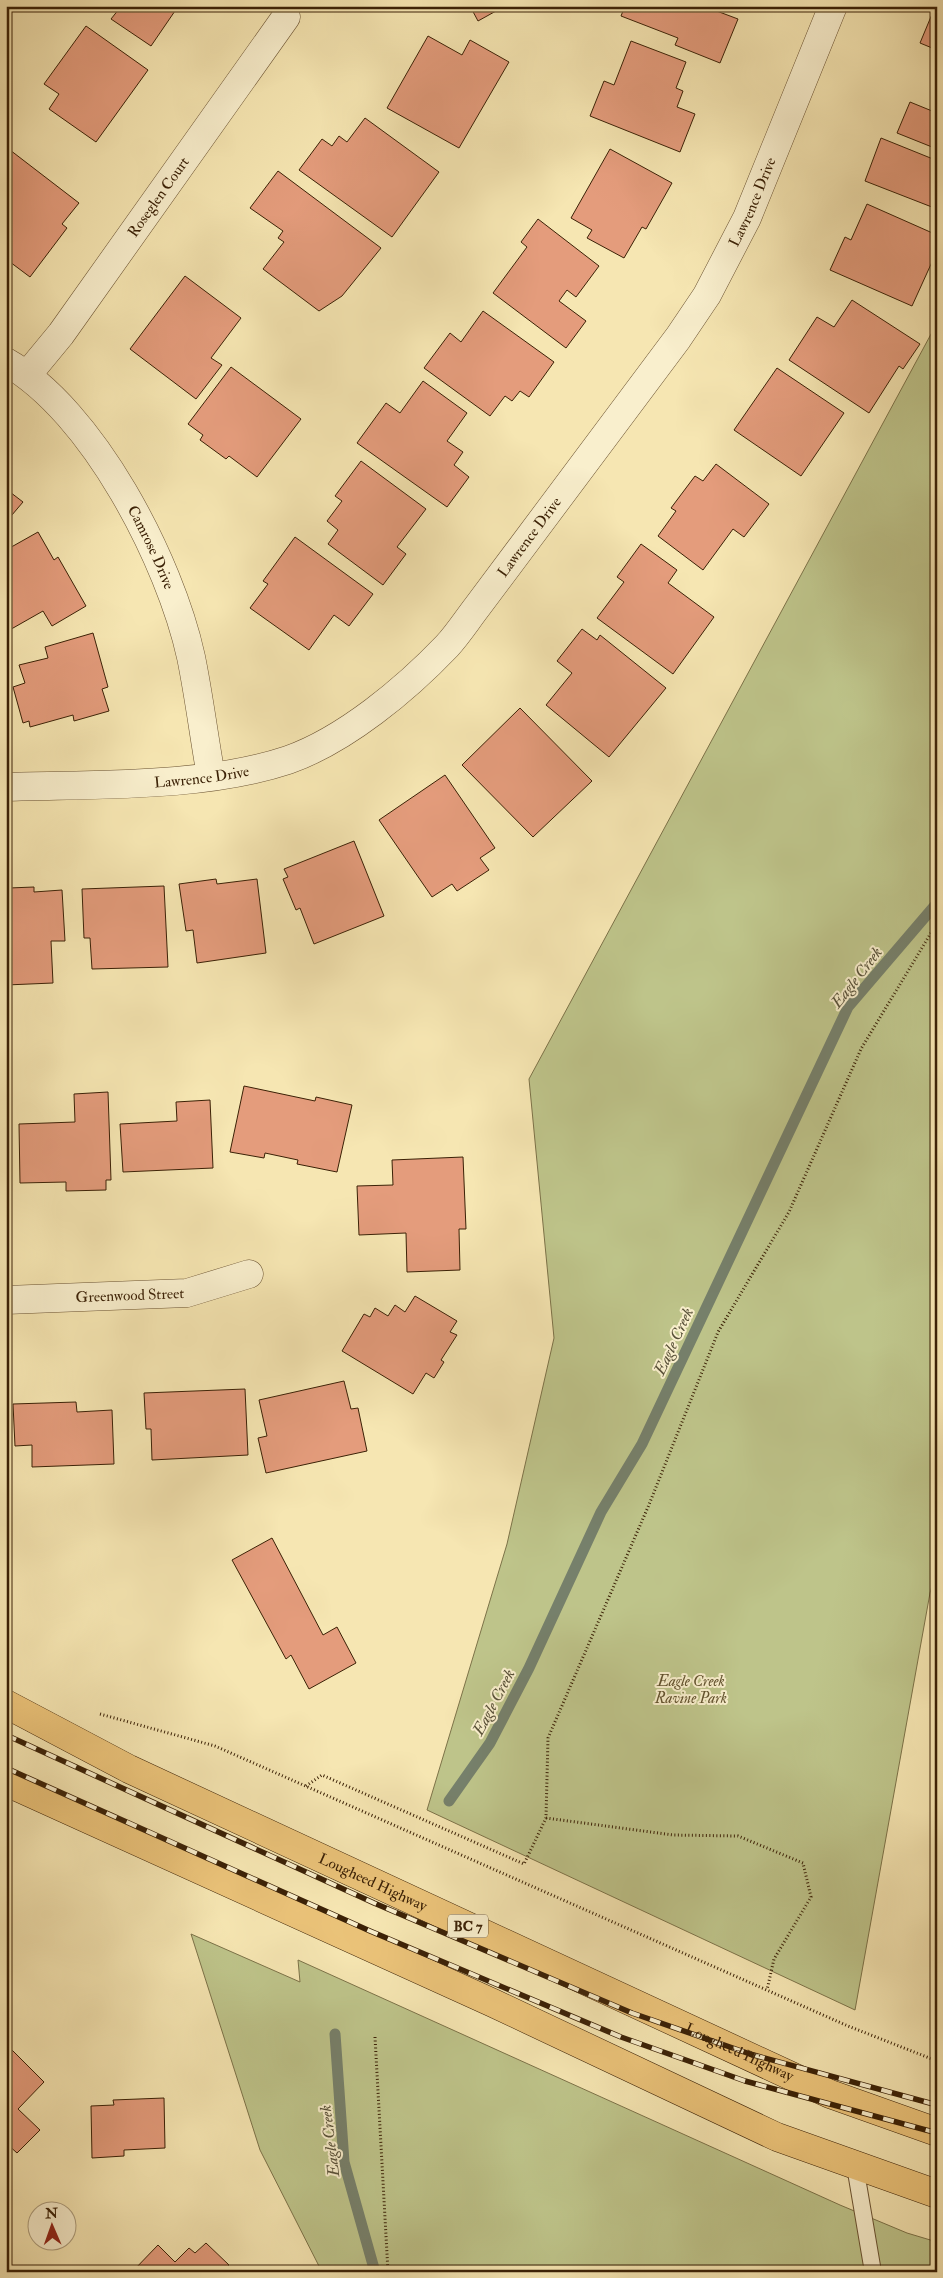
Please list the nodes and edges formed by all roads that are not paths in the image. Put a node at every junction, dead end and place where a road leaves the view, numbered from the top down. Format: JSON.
{"nodes":[{"id":1,"x":833,"y":6,"type":"edge"},
{"id":2,"x":286,"y":17,"type":"dead end"},
{"id":3,"x":17,"y":368,"type":"edge"},
{"id":4,"x":211,"y":776,"type":"junction"},
{"id":5,"x":6,"y":787,"type":"edge"},
{"id":6,"x":249,"y":1274,"type":"dead end"},
{"id":7,"x":6,"y":1300,"type":"edge"},
{"id":8,"x":6,"y":1704,"type":"edge"},
{"id":9,"x":6,"y":1782,"type":"edge"},
{"id":10,"x":937,"y":2132,"type":"edge"},
{"id":11,"x":855,"y":2166,"type":"junction"},
{"id":12,"x":937,"y":2194,"type":"edge"},
{"id":13,"x":873,"y":2272,"type":"edge"}],
"edges":[{"from":1,"to":4,"type":"street","name":"Lawrence Drive"},
{"from":2,"to":3,"type":"street","name":"Roseglen Court"},
{"from":3,"to":4,"type":"street","name":"Camrose Drive"},
{"from":4,"to":5,"type":"street","name":"Lawrence Drive"},
{"from":6,"to":7,"type":"street","name":"Greenwood Street"},
{"from":8,"to":10,"type":"main road","name":"Lougheed Highway","number":"BC 7"},
{"from":9,"to":11,"type":"main road"},
{"from":11,"to":12,"type":"main road"},
{"from":11,"to":13,"type":"lane"}]}
